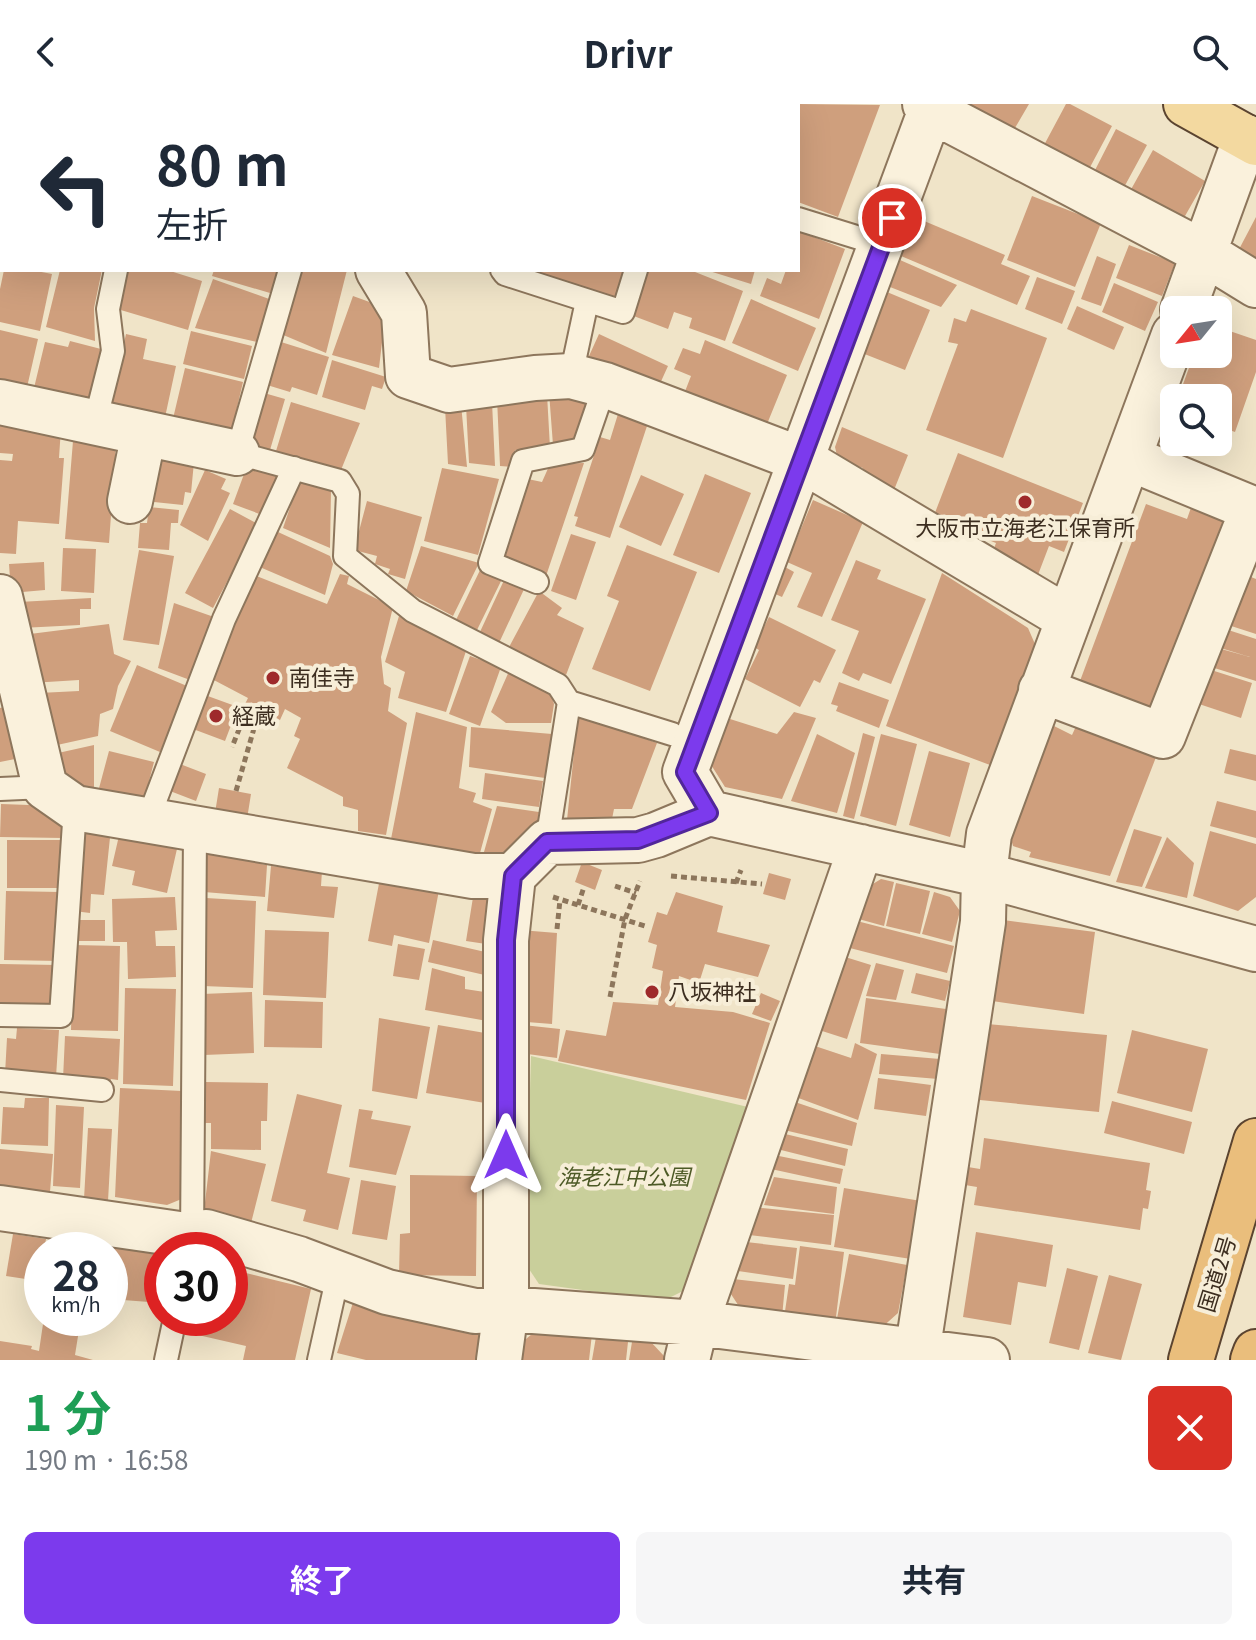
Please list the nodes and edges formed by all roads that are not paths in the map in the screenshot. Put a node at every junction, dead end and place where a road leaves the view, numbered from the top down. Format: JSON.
{"nodes":[{"id":1,"x":1186,"y":104,"type":"edge"},
{"id":2,"x":930,"y":106,"type":"edge"},
{"id":3,"x":1251,"y":140,"type":"edge"},
{"id":4,"x":800,"y":220,"type":"edge"},
{"id":5,"x":882,"y":245,"type":"junction"},
{"id":6,"x":1204,"y":253,"type":"junction"},
{"id":7,"x":116,"y":272,"type":"edge"},
{"id":8,"x":289,"y":272,"type":"edge"},
{"id":9,"x":379,"y":272,"type":"edge"},
{"id":10,"x":504,"y":272,"type":"edge"},
{"id":11,"x":635,"y":272,"type":"edge"},
{"id":12,"x":1256,"y":285,"type":"edge"},
{"id":13,"x":1188,"y":296,"type":"edge"},
{"id":14,"x":587,"y":301,"type":"junction"},
{"id":15,"x":1162,"y":368,"type":"edge"},
{"id":16,"x":588,"y":380,"type":"junction"},
{"id":17,"x":0,"y":402,"type":"edge"},
{"id":18,"x":95,"y":422,"type":"junction"},
{"id":19,"x":144,"y":433,"type":"junction"},
{"id":20,"x":237,"y":453,"type":"junction"},
{"id":21,"x":1129,"y":458,"type":"junction"},
{"id":22,"x":802,"y":460,"type":"junction"},
{"id":23,"x":294,"y":468,"type":"junction"},
{"id":24,"x":130,"y":501,"type":"dead end"},
{"id":25,"x":537,"y":582,"type":"dead end"},
{"id":26,"x":0,"y":597,"type":"edge"},
{"id":27,"x":1067,"y":618,"type":"junction"},
{"id":28,"x":1041,"y":690,"type":"junction"},
{"id":29,"x":569,"y":702,"type":"junction"},
{"id":30,"x":672,"y":734,"type":"dead end"},
{"id":31,"x":0,"y":789,"type":"edge"},
{"id":32,"x":60,"y":798,"type":"junction"},
{"id":33,"x":709,"y":813,"type":"junction"},
{"id":34,"x":147,"y":822,"type":"junction"},
{"id":35,"x":195,"y":831,"type":"junction"},
{"id":36,"x":547,"y":842,"type":"junction"},
{"id":37,"x":861,"y":847,"type":"junction"},
{"id":38,"x":984,"y":875,"type":"junction"},
{"id":39,"x":530,"y":886,"type":"junction"},
{"id":40,"x":1256,"y":949,"type":"edge"},
{"id":41,"x":0,"y":1015,"type":"edge"},
{"id":42,"x":0,"y":1080,"type":"edge"},
{"id":43,"x":102,"y":1090,"type":"dead end"},
{"id":44,"x":1256,"y":1141,"type":"edge"},
{"id":45,"x":0,"y":1208,"type":"edge"},
{"id":46,"x":192,"y":1232,"type":"edge"},
{"id":47,"x":144,"y":1234,"type":"edge"},
{"id":48,"x":248,"y":1244,"type":"edge"},
{"id":49,"x":338,"y":1275,"type":"junction"},
{"id":50,"x":506,"y":1309,"type":"junction"},
{"id":51,"x":171,"y":1336,"type":"edge"},
{"id":52,"x":691,"y":1342,"type":"edge"},
{"id":53,"x":1256,"y":1352,"type":"edge"},
{"id":54,"x":917,"y":1355,"type":"edge"},
{"id":55,"x":166,"y":1360,"type":"edge"},
{"id":56,"x":319,"y":1360,"type":"edge"},
{"id":57,"x":499,"y":1360,"type":"edge"},
{"id":58,"x":987,"y":1360,"type":"edge"},
{"id":59,"x":1191,"y":1360,"type":"edge"},
{"id":60,"x":1253,"y":1360,"type":"edge"}],
"edges":[{"from":1,"to":3,"type":"main road"},
{"from":2,"to":5,"type":"street"},
{"from":2,"to":6,"type":"street"},
{"from":3,"to":6,"type":"street"},
{"from":4,"to":5,"type":"lane"},
{"from":5,"to":22,"type":"street"},
{"from":6,"to":12,"type":"street"},
{"from":6,"to":13,"type":"street"},
{"from":7,"to":18,"type":"lane"},
{"from":8,"to":20,"type":"lane"},
{"from":9,"to":16,"type":"street"},
{"from":10,"to":14,"type":"lane"},
{"from":11,"to":14,"type":"lane"},
{"from":14,"to":16,"type":"lane"},
{"from":15,"to":21,"type":"street"},
{"from":16,"to":22,"type":"street"},
{"from":16,"to":25,"type":"lane"},
{"from":17,"to":18,"type":"street"},
{"from":18,"to":19,"type":"street"},
{"from":19,"to":20,"type":"street"},
{"from":19,"to":24,"type":"street"},
{"from":20,"to":23,"type":"lane"},
{"from":21,"to":27,"type":"street"},
{"from":21,"to":28,"type":"street"},
{"from":22,"to":27,"type":"street"},
{"from":22,"to":33,"type":"street"},
{"from":23,"to":29,"type":"lane"},
{"from":23,"to":34,"type":"lane"},
{"from":26,"to":32,"type":"street"},
{"from":27,"to":28,"type":"street"},
{"from":28,"to":38,"type":"street"},
{"from":29,"to":30,"type":"lane"},
{"from":29,"to":36,"type":"lane"},
{"from":31,"to":32,"type":"lane"},
{"from":32,"to":34,"type":"street"},
{"from":32,"to":41,"type":"lane"},
{"from":33,"to":36,"type":"street"},
{"from":33,"to":37,"type":"street"},
{"from":34,"to":35,"type":"street"},
{"from":35,"to":39,"type":"street"},
{"from":35,"to":46,"type":"lane"},
{"from":36,"to":39,"type":"street"},
{"from":37,"to":38,"type":"street"},
{"from":37,"to":52,"type":"street"},
{"from":38,"to":40,"type":"street"},
{"from":38,"to":54,"type":"street"},
{"from":39,"to":50,"type":"street"},
{"from":42,"to":43,"type":"lane"},
{"from":44,"to":59,"type":"highway","name":"国道2号"},
{"from":45,"to":47,"type":"street"},
{"from":48,"to":49,"type":"street"},
{"from":49,"to":50,"type":"street"},
{"from":49,"to":56,"type":"lane"},
{"from":50,"to":52,"type":"street"},
{"from":50,"to":57,"type":"street"},
{"from":51,"to":55,"type":"lane"},
{"from":52,"to":54,"type":"street"},
{"from":53,"to":60,"type":"highway"},
{"from":54,"to":58,"type":"street"}]}
